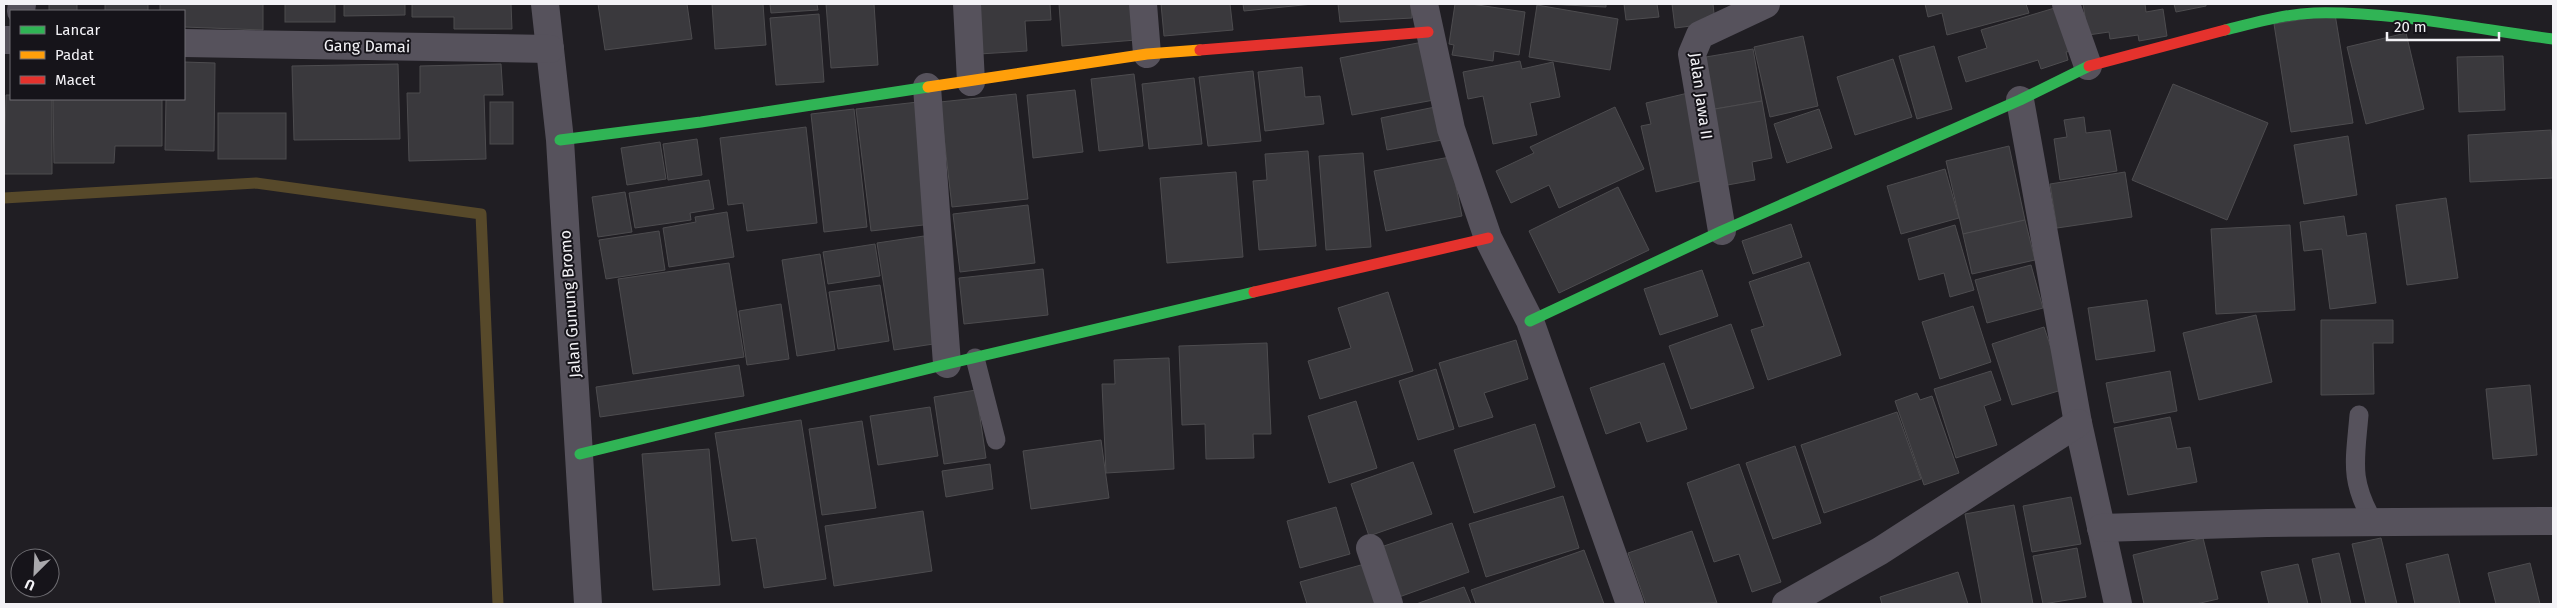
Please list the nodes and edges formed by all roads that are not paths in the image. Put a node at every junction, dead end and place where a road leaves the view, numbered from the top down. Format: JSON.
{"nodes":[{"id":1,"x":545,"y":4,"type":"edge"},
{"id":2,"x":967,"y":4,"type":"edge"},
{"id":3,"x":1143,"y":4,"type":"edge"},
{"id":4,"x":1424,"y":4,"type":"edge"},
{"id":5,"x":1766,"y":4,"type":"edge"},
{"id":6,"x":2066,"y":4,"type":"edge"},
{"id":7,"x":1428,"y":32,"type":"junction"},
{"id":8,"x":2553,"y":39,"type":"edge"},
{"id":9,"x":185,"y":43,"type":"edge"},
{"id":10,"x":550,"y":49,"type":"junction"},
{"id":11,"x":1147,"y":54,"type":"junction"},
{"id":12,"x":2088,"y":66,"type":"junction"},
{"id":13,"x":971,"y":82,"type":"junction"},
{"id":14,"x":927,"y":87,"type":"junction"},
{"id":15,"x":2020,"y":100,"type":"junction"},
{"id":16,"x":560,"y":140,"type":"junction"},
{"id":17,"x":1722,"y":231,"type":"junction"},
{"id":18,"x":1488,"y":238,"type":"junction"},
{"id":19,"x":1530,"y":321,"type":"junction"},
{"id":20,"x":974,"y":358,"type":"junction"},
{"id":21,"x":948,"y":364,"type":"junction"},
{"id":22,"x":2358,"y":415,"type":"dead end"},
{"id":23,"x":2078,"y":423,"type":"junction"},
{"id":24,"x":996,"y":440,"type":"dead end"},
{"id":25,"x":580,"y":454,"type":"junction"},
{"id":26,"x":2553,"y":521,"type":"edge"},
{"id":27,"x":2374,"y":523,"type":"junction"},
{"id":28,"x":2101,"y":528,"type":"junction"},
{"id":29,"x":1370,"y":548,"type":"dead end"},
{"id":30,"x":588,"y":604,"type":"edge"},
{"id":31,"x":1389,"y":604,"type":"edge"},
{"id":32,"x":1630,"y":604,"type":"edge"},
{"id":33,"x":1786,"y":604,"type":"edge"},
{"id":34,"x":2118,"y":604,"type":"edge"}],
"edges":[{"from":1,"to":10,"type":"street","name":"Jalan Gunung Bromo"},
{"from":2,"to":13,"type":"street"},
{"from":3,"to":11,"type":"street"},
{"from":4,"to":7,"type":"street"},
{"from":5,"to":17,"type":"street","name":"Jalan Jawa II"},
{"from":6,"to":12,"type":"street"},
{"from":7,"to":11,"type":"street"},
{"from":7,"to":18,"type":"street"},
{"from":8,"to":12,"type":"street"},
{"from":9,"to":10,"type":"street","name":"Gang Damai"},
{"from":10,"to":16,"type":"street","name":"Jalan Gunung Bromo"},
{"from":11,"to":13,"type":"street"},
{"from":12,"to":15,"type":"street"},
{"from":13,"to":14,"type":"street"},
{"from":14,"to":16,"type":"street"},
{"from":14,"to":21,"type":"street"},
{"from":15,"to":17,"type":"street"},
{"from":15,"to":23,"type":"street"},
{"from":16,"to":25,"type":"street","name":"Jalan Gunung Bromo"},
{"from":17,"to":19,"type":"street"},
{"from":18,"to":19,"type":"street"},
{"from":18,"to":20,"type":"street"},
{"from":19,"to":32,"type":"street"},
{"from":20,"to":21,"type":"street"},
{"from":20,"to":24,"type":"lane"},
{"from":21,"to":25,"type":"street"},
{"from":22,"to":27,"type":"lane"},
{"from":23,"to":28,"type":"street"},
{"from":23,"to":33,"type":"street"},
{"from":25,"to":30,"type":"street","name":"Jalan Gunung Bromo"},
{"from":26,"to":27,"type":"street"},
{"from":27,"to":28,"type":"street"},
{"from":28,"to":34,"type":"street"},
{"from":29,"to":31,"type":"street"}]}
